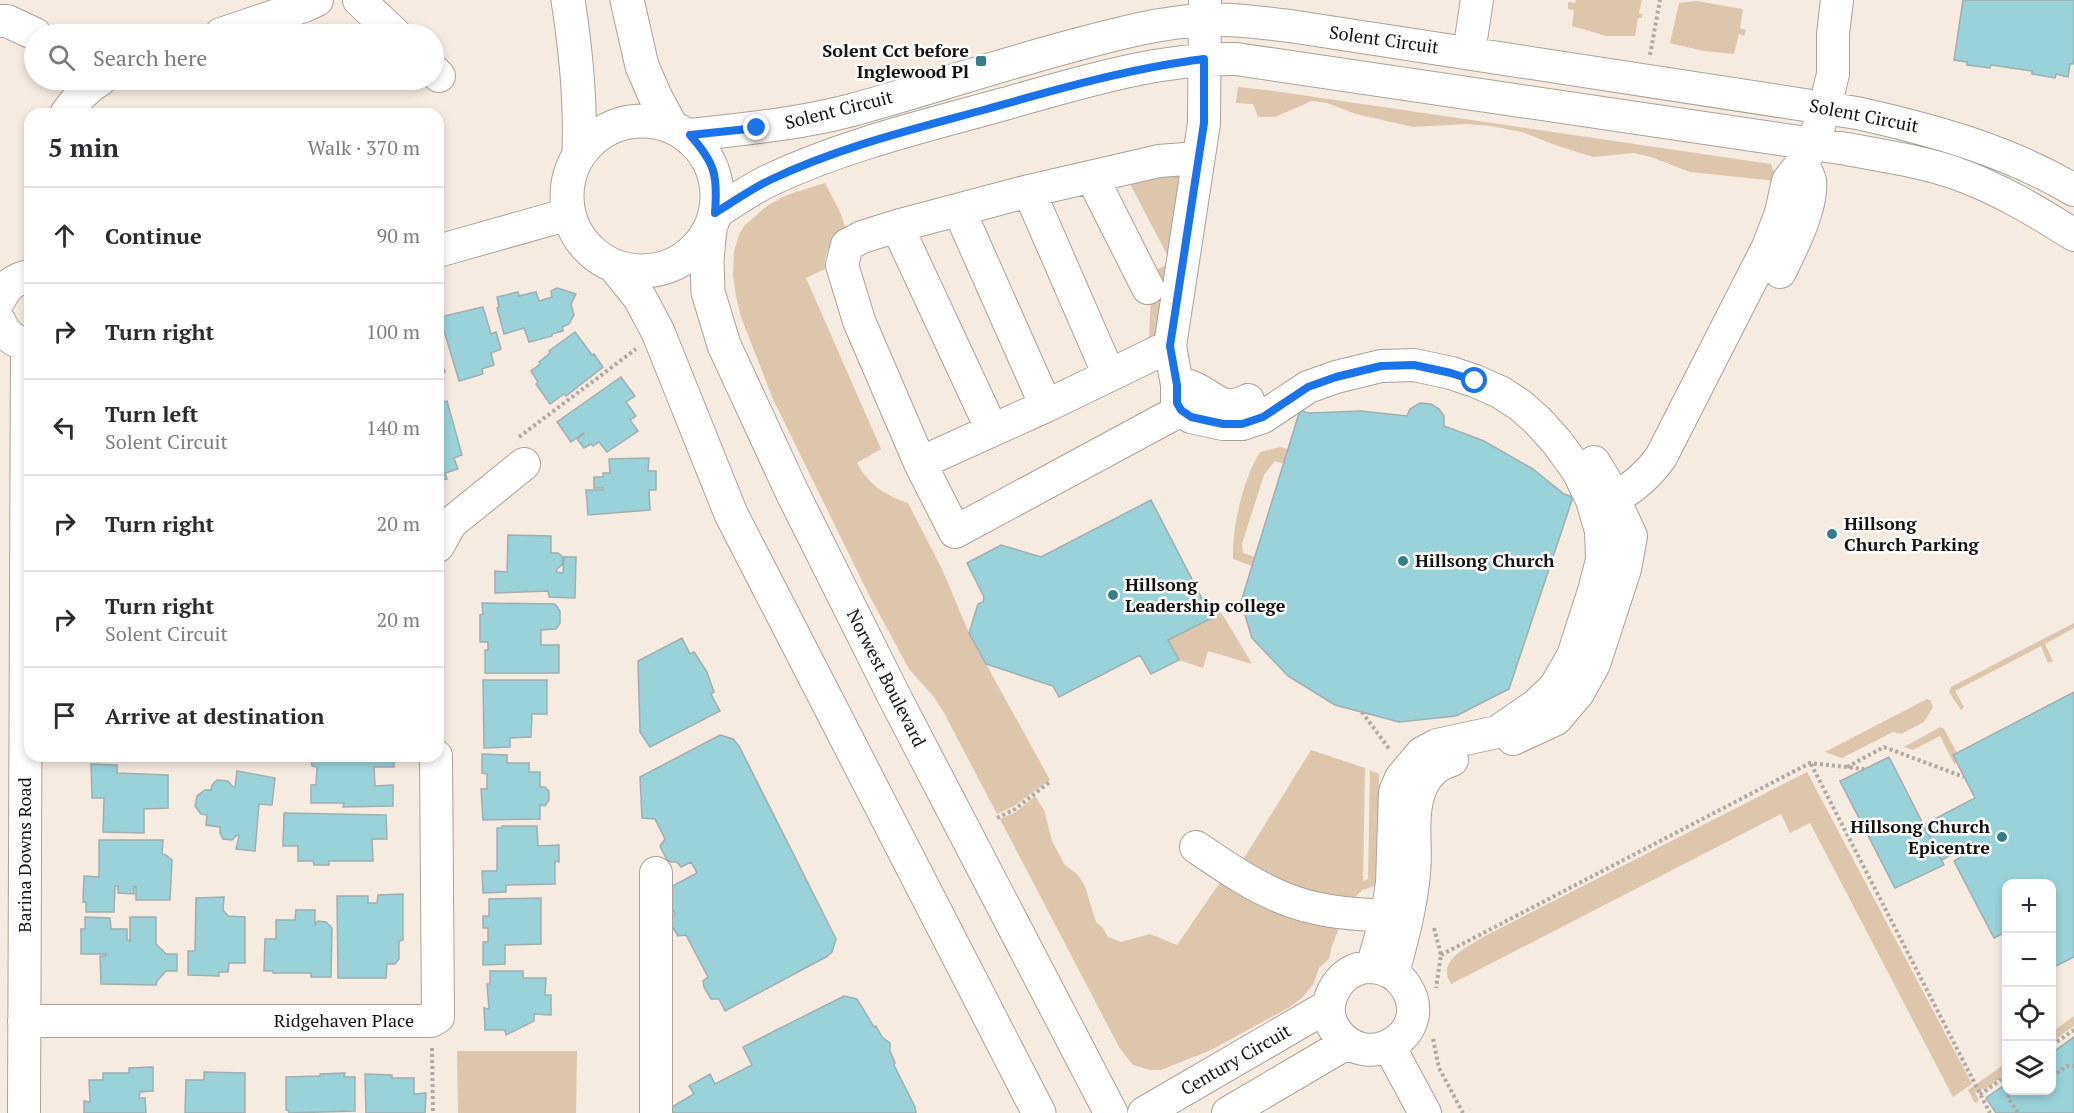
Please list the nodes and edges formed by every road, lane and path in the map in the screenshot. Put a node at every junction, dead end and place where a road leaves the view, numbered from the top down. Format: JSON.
{"nodes":[{"id":1,"x":317,"y":0,"type":"edge"},
{"id":2,"x":359,"y":0,"type":"edge"},
{"id":3,"x":568,"y":0,"type":"edge"},
{"id":4,"x":627,"y":0,"type":"edge"},
{"id":5,"x":1477,"y":0,"type":"edge"},
{"id":6,"x":1660,"y":0,"type":"edge"},
{"id":7,"x":1837,"y":0,"type":"edge"},
{"id":8,"x":1205,"y":10,"type":"edge"},
{"id":9,"x":0,"y":21,"type":"edge"},
{"id":10,"x":250,"y":24,"type":"edge"},
{"id":11,"x":384,"y":24,"type":"edge"},
{"id":12,"x":24,"y":29,"type":"edge"},
{"id":13,"x":1469,"y":52,"type":"junction"},
{"id":14,"x":1204,"y":59,"type":"junction"},
{"id":15,"x":1646,"y":80,"type":"junction"},
{"id":16,"x":86,"y":90,"type":"edge"},
{"id":17,"x":1825,"y":107,"type":"junction"},
{"id":18,"x":70,"y":108,"type":"edge"},
{"id":19,"x":680,"y":130,"type":"junction"},
{"id":20,"x":579,"y":152,"type":"junction"},
{"id":21,"x":1807,"y":154,"type":"junction"},
{"id":22,"x":1198,"y":158,"type":"junction"},
{"id":23,"x":1092,"y":177,"type":"junction"},
{"id":24,"x":2074,"y":190,"type":"edge"},
{"id":25,"x":1029,"y":191,"type":"junction"},
{"id":26,"x":959,"y":210,"type":"junction"},
{"id":27,"x":569,"y":214,"type":"junction"},
{"id":28,"x":713,"y":221,"type":"junction"},
{"id":29,"x":897,"y":226,"type":"junction"},
{"id":30,"x":2074,"y":235,"type":"edge"},
{"id":31,"x":444,"y":249,"type":"edge"},
{"id":32,"x":615,"y":267,"type":"junction"},
{"id":33,"x":24,"y":278,"type":"edge"},
{"id":34,"x":1148,"y":288,"type":"dead end"},
{"id":35,"x":0,"y":299,"type":"edge"},
{"id":36,"x":0,"y":322,"type":"edge"},
{"id":37,"x":658,"y":333,"type":"junction"},
{"id":38,"x":24,"y":344,"type":"edge"},
{"id":39,"x":1170,"y":346,"type":"junction"},
{"id":40,"x":1109,"y":375,"type":"junction"},
{"id":41,"x":1179,"y":398,"type":"junction"},
{"id":42,"x":1046,"y":406,"type":"junction"},
{"id":43,"x":992,"y":430,"type":"junction"},
{"id":44,"x":920,"y":463,"type":"junction"},
{"id":45,"x":524,"y":464,"type":"joint"},
{"id":46,"x":1617,"y":520,"type":"junction"},
{"id":47,"x":444,"y":535,"type":"edge"},
{"id":48,"x":1501,"y":737,"type":"junction"},
{"id":49,"x":26,"y":762,"type":"edge"},
{"id":50,"x":436,"y":762,"type":"edge"},
{"id":51,"x":1810,"y":763,"type":"junction"},
{"id":52,"x":1845,"y":768,"type":"junction"},
{"id":53,"x":1864,"y":769,"type":"dead end"},
{"id":54,"x":1964,"y":777,"type":"dead end"},
{"id":55,"x":1051,"y":782,"type":"dead end"},
{"id":56,"x":997,"y":818,"type":"dead end"},
{"id":57,"x":1196,"y":847,"type":"dead end"},
{"id":58,"x":656,"y":873,"type":"dead end"},
{"id":59,"x":1387,"y":916,"type":"junction"},
{"id":60,"x":1441,"y":955,"type":"dead end"},
{"id":61,"x":1383,"y":970,"type":"junction"},
{"id":62,"x":1328,"y":1006,"type":"junction"},
{"id":63,"x":24,"y":1021,"type":"junction"},
{"id":64,"x":431,"y":1021,"type":"junction"},
{"id":65,"x":2074,"y":1030,"type":"edge"},
{"id":66,"x":2056,"y":1042,"type":"edge"},
{"id":67,"x":1347,"y":1043,"type":"junction"},
{"id":68,"x":1389,"y":1046,"type":"junction"},
{"id":69,"x":2074,"y":1066,"type":"edge"},
{"id":70,"x":2056,"y":1074,"type":"edge"},
{"id":71,"x":2002,"y":1080,"type":"edge"},
{"id":72,"x":1980,"y":1095,"type":"junction"},
{"id":73,"x":2009,"y":1095,"type":"edge"},
{"id":74,"x":24,"y":1113,"type":"edge"},
{"id":75,"x":433,"y":1113,"type":"edge"},
{"id":76,"x":656,"y":1113,"type":"edge"},
{"id":77,"x":1039,"y":1113,"type":"edge"},
{"id":78,"x":1111,"y":1113,"type":"edge"},
{"id":79,"x":1144,"y":1113,"type":"edge"},
{"id":80,"x":1228,"y":1113,"type":"edge"},
{"id":81,"x":1425,"y":1113,"type":"edge"},
{"id":82,"x":1990,"y":1113,"type":"edge"},
{"id":83,"x":2018,"y":1113,"type":"edge"}],
"edges":[{"from":1,"to":10,"type":"street"},
{"from":2,"to":11,"type":"street"},
{"from":3,"to":20,"type":"main road"},
{"from":4,"to":19,"type":"main road"},
{"from":5,"to":13,"type":"street"},
{"from":6,"to":15,"type":"path"},
{"from":7,"to":17,"type":"street"},
{"from":8,"to":13,"type":"street","name":"Solent Circuit"},
{"from":8,"to":14,"type":"street"},
{"from":8,"to":19,"type":"street","name":"Solent Circuit"},
{"from":9,"to":12,"type":"street"},
{"from":13,"to":15,"type":"street","name":"Solent Circuit"},
{"from":14,"to":21,"type":"street","name":"Solent Circuit"},
{"from":14,"to":22,"type":"street"},
{"from":14,"to":28,"type":"street","name":"Solent Circuit"},
{"from":15,"to":17,"type":"street","name":"Solent Circuit"},
{"from":16,"to":18,"type":"street"},
{"from":17,"to":21,"type":"street"},
{"from":17,"to":24,"type":"street","name":"Solent Circuit"},
{"from":19,"to":20,"type":"main road"},
{"from":19,"to":28,"type":"main road"},
{"from":20,"to":27,"type":"main road"},
{"from":21,"to":30,"type":"street","name":"Solent Circuit"},
{"from":21,"to":46,"type":"street"},
{"from":22,"to":23,"type":"street"},
{"from":22,"to":39,"type":"street"},
{"from":23,"to":25,"type":"street"},
{"from":23,"to":34,"type":"street"},
{"from":25,"to":26,"type":"street"},
{"from":25,"to":40,"type":"street"},
{"from":26,"to":29,"type":"street"},
{"from":26,"to":42,"type":"street"},
{"from":27,"to":31,"type":"street"},
{"from":27,"to":32,"type":"main road"},
{"from":28,"to":32,"type":"main road"},
{"from":28,"to":78,"type":"main road","name":"Norwest Boulevard"},
{"from":29,"to":43,"type":"street"},
{"from":29,"to":44,"type":"street"},
{"from":32,"to":37,"type":"main road"},
{"from":33,"to":35,"type":"street"},
{"from":36,"to":38,"type":"street"},
{"from":37,"to":45,"type":"path"},
{"from":37,"to":77,"type":"main road"},
{"from":39,"to":40,"type":"street"},
{"from":39,"to":41,"type":"street"},
{"from":40,"to":42,"type":"street"},
{"from":41,"to":44,"type":"street"},
{"from":41,"to":46,"type":"street"},
{"from":42,"to":43,"type":"street"},
{"from":43,"to":44,"type":"street"},
{"from":45,"to":47,"type":"street"},
{"from":46,"to":48,"type":"street"},
{"from":48,"to":59,"type":"street"},
{"from":48,"to":61,"type":"street"},
{"from":49,"to":63,"type":"street","name":"Barina Downs Road"},
{"from":50,"to":64,"type":"street","name":"Ridgehaven Place"},
{"from":51,"to":52,"type":"path"},
{"from":51,"to":60,"type":"path"},
{"from":51,"to":72,"type":"path"},
{"from":52,"to":53,"type":"path"},
{"from":52,"to":54,"type":"path"},
{"from":55,"to":56,"type":"path"},
{"from":57,"to":59,"type":"street"},
{"from":58,"to":76,"type":"street"},
{"from":59,"to":61,"type":"street"},
{"from":61,"to":62,"type":"street"},
{"from":61,"to":68,"type":"street"},
{"from":62,"to":67,"type":"street"},
{"from":62,"to":79,"type":"street","name":"Century Circuit"},
{"from":63,"to":64,"type":"street","name":"Ridgehaven Place"},
{"from":63,"to":74,"type":"street","name":"Barina Downs Road"},
{"from":64,"to":75,"type":"path"},
{"from":65,"to":66,"type":"path"},
{"from":67,"to":68,"type":"street"},
{"from":67,"to":80,"type":"street"},
{"from":68,"to":81,"type":"street"},
{"from":69,"to":70,"type":"path"},
{"from":71,"to":72,"type":"path"},
{"from":72,"to":82,"type":"path"},
{"from":73,"to":83,"type":"path"}]}
